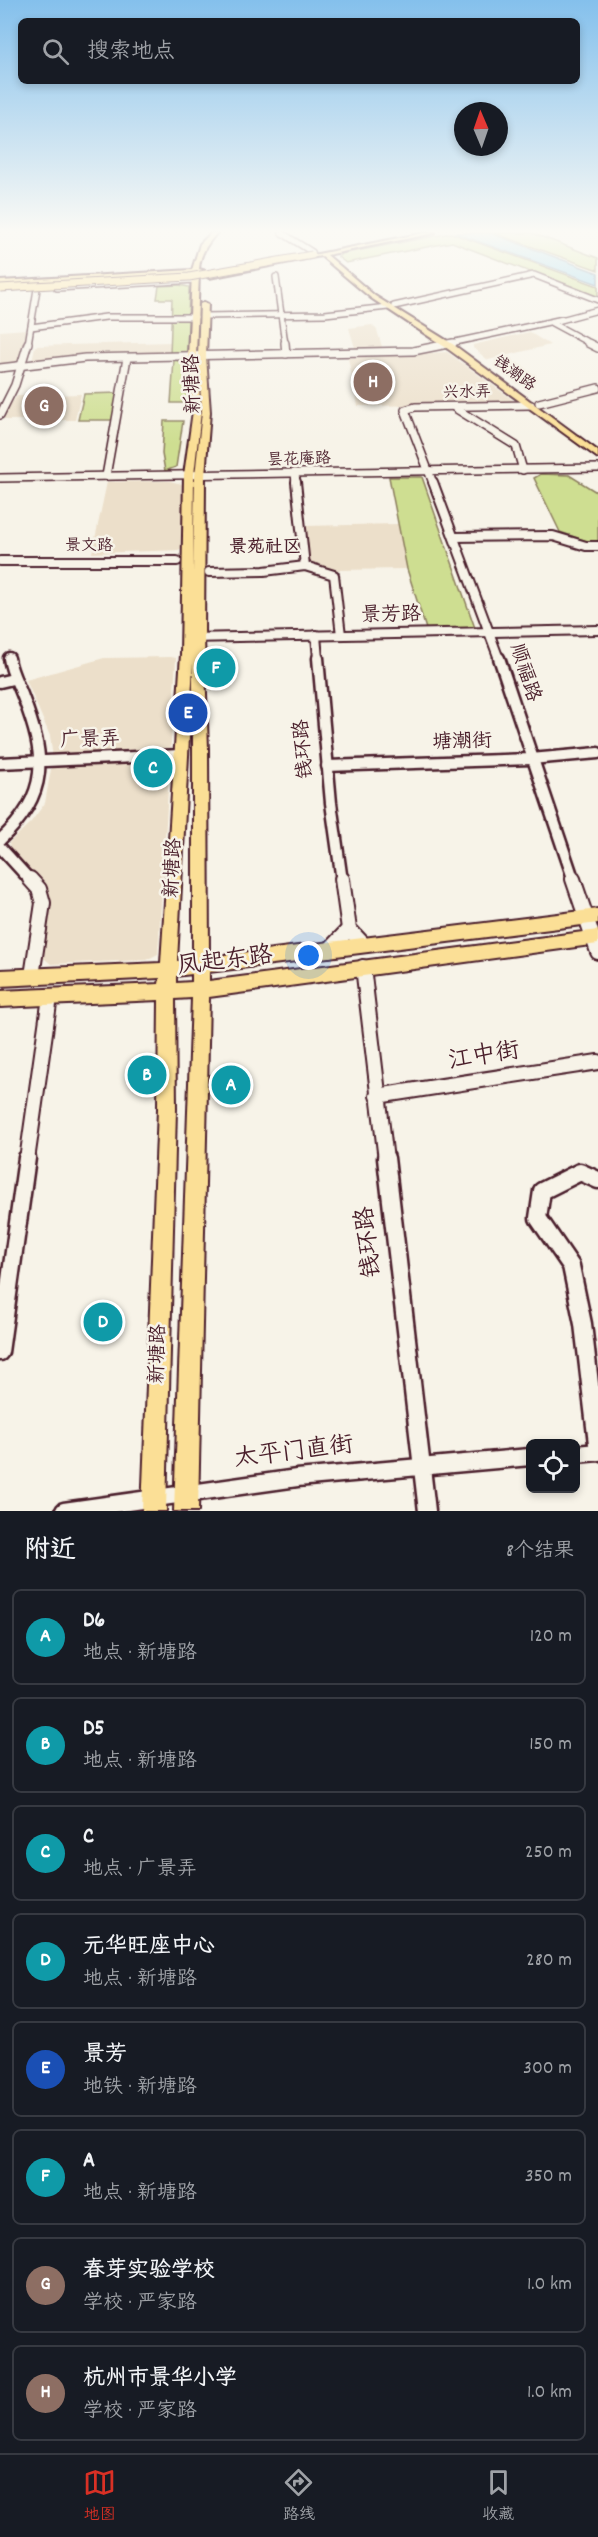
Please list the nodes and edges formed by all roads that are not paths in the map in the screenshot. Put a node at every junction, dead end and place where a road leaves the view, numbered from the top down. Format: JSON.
{"nodes":[{"id":1,"x":35,"y":304,"type":"edge"},
{"id":2,"x":199,"y":304,"type":"edge"},
{"id":3,"x":203,"y":304,"type":"edge"},
{"id":4,"x":279,"y":304,"type":"edge"},
{"id":5,"x":388,"y":304,"type":"edge"},
{"id":6,"x":402,"y":304,"type":"edge"},
{"id":7,"x":391,"y":306,"type":"junction"},
{"id":8,"x":598,"y":310,"type":"edge"},
{"id":9,"x":281,"y":315,"type":"junction"},
{"id":10,"x":199,"y":317,"type":"junction"},
{"id":11,"x":563,"y":319,"type":"junction"},
{"id":12,"x":542,"y":322,"type":"junction"},
{"id":13,"x":552,"y":322,"type":"junction"},
{"id":14,"x":31,"y":327,"type":"junction"},
{"id":15,"x":452,"y":345,"type":"junction"},
{"id":16,"x":598,"y":348,"type":"edge"},
{"id":17,"x":286,"y":354,"type":"junction"},
{"id":18,"x":192,"y":356,"type":"junction"},
{"id":19,"x":202,"y":356,"type":"junction"},
{"id":20,"x":127,"y":358,"type":"junction"},
{"id":21,"x":22,"y":366,"type":"junction"},
{"id":22,"x":0,"y":368,"type":"edge"},
{"id":23,"x":598,"y":388,"type":"edge"},
{"id":24,"x":535,"y":404,"type":"junction"},
{"id":25,"x":452,"y":407,"type":"junction"},
{"id":26,"x":405,"y":410,"type":"joint"},
{"id":27,"x":0,"y":415,"type":"edge"},
{"id":28,"x":598,"y":447,"type":"edge"},
{"id":29,"x":598,"y":455,"type":"edge"},
{"id":30,"x":598,"y":468,"type":"edge"},
{"id":31,"x":523,"y":470,"type":"junction"},
{"id":32,"x":428,"y":471,"type":"junction"},
{"id":33,"x":295,"y":473,"type":"junction"},
{"id":34,"x":194,"y":475,"type":"junction"},
{"id":35,"x":106,"y":476,"type":"junction"},
{"id":36,"x":0,"y":478,"type":"edge"},
{"id":37,"x":454,"y":537,"type":"junction"},
{"id":38,"x":598,"y":546,"type":"edge"},
{"id":39,"x":0,"y":561,"type":"edge"},
{"id":40,"x":177,"y":561,"type":"dead end"},
{"id":41,"x":305,"y":566,"type":"junction"},
{"id":42,"x":209,"y":572,"type":"dead end"},
{"id":43,"x":598,"y":630,"type":"edge"},
{"id":44,"x":490,"y":632,"type":"junction"},
{"id":45,"x":316,"y":635,"type":"junction"},
{"id":46,"x":341,"y":635,"type":"junction"},
{"id":47,"x":192,"y":638,"type":"junction"},
{"id":48,"x":9,"y":658,"type":"dead end"},
{"id":49,"x":13,"y":679,"type":"junction"},
{"id":50,"x":0,"y":682,"type":"edge"},
{"id":51,"x":598,"y":753,"type":"edge"},
{"id":52,"x":181,"y":755,"type":"junction"},
{"id":53,"x":531,"y":759,"type":"junction"},
{"id":54,"x":41,"y":761,"type":"junction"},
{"id":55,"x":0,"y":763,"type":"edge"},
{"id":56,"x":327,"y":766,"type":"junction"},
{"id":57,"x":0,"y":840,"type":"edge"},
{"id":58,"x":0,"y":847,"type":"edge"},
{"id":59,"x":593,"y":916,"type":"edge"},
{"id":60,"x":349,"y":929,"type":"junction"},
{"id":61,"x":596,"y":942,"type":"edge"},
{"id":62,"x":364,"y":945,"type":"junction"},
{"id":63,"x":329,"y":950,"type":"junction"},
{"id":64,"x":201,"y":967,"type":"junction"},
{"id":65,"x":363,"y":968,"type":"junction"},
{"id":66,"x":168,"y":970,"type":"junction"},
{"id":67,"x":32,"y":976,"type":"junction"},
{"id":68,"x":0,"y":978,"type":"edge"},
{"id":69,"x":199,"y":990,"type":"junction"},
{"id":70,"x":167,"y":993,"type":"junction"},
{"id":71,"x":50,"y":997,"type":"junction"},
{"id":72,"x":0,"y":999,"type":"edge"},
{"id":73,"x":598,"y":1062,"type":"edge"},
{"id":74,"x":377,"y":1096,"type":"junction"},
{"id":75,"x":598,"y":1180,"type":"edge"},
{"id":76,"x":0,"y":1352,"type":"edge"},
{"id":77,"x":598,"y":1452,"type":"edge"},
{"id":78,"x":580,"y":1454,"type":"edge"},
{"id":79,"x":526,"y":1456,"type":"edge"},
{"id":80,"x":420,"y":1463,"type":"junction"},
{"id":81,"x":186,"y":1501,"type":"edge"},
{"id":82,"x":154,"y":1503,"type":"edge"},
{"id":83,"x":64,"y":1511,"type":"edge"},
{"id":84,"x":427,"y":1511,"type":"edge"}],
"edges":[{"from":1,"to":14,"type":"street"},
{"from":2,"to":10,"type":"main road","name":"新塘路"},
{"from":3,"to":10,"type":"main road","name":"新塘路"},
{"from":4,"to":9,"type":"street"},
{"from":5,"to":7,"type":"main road","name":"钱潮路"},
{"from":6,"to":7,"type":"street"},
{"from":7,"to":9,"type":"street"},
{"from":7,"to":15,"type":"main road","name":"钱潮路"},
{"from":8,"to":11,"type":"street"},
{"from":8,"to":12,"type":"street"},
{"from":8,"to":13,"type":"street"},
{"from":9,"to":10,"type":"street"},
{"from":9,"to":17,"type":"street"},
{"from":10,"to":14,"type":"street"},
{"from":10,"to":18,"type":"main road","name":"新塘路"},
{"from":10,"to":19,"type":"main road","name":"新塘路"},
{"from":11,"to":12,"type":"street"},
{"from":11,"to":13,"type":"street"},
{"from":12,"to":15,"type":"street"},
{"from":13,"to":15,"type":"street"},
{"from":13,"to":16,"type":"street"},
{"from":14,"to":21,"type":"street"},
{"from":15,"to":17,"type":"street"},
{"from":15,"to":19,"type":"street"},
{"from":15,"to":24,"type":"main road","name":"钱潮路"},
{"from":17,"to":19,"type":"street"},
{"from":18,"to":19,"type":"street"},
{"from":18,"to":20,"type":"street"},
{"from":18,"to":34,"type":"main road","name":"新塘路"},
{"from":19,"to":34,"type":"main road","name":"新塘路"},
{"from":20,"to":21,"type":"street"},
{"from":20,"to":35,"type":"street"},
{"from":21,"to":22,"type":"street"},
{"from":21,"to":27,"type":"street"},
{"from":23,"to":24,"type":"street","name":"兴水弄"},
{"from":24,"to":25,"type":"street","name":"兴水弄"},
{"from":24,"to":28,"type":"main road","name":"钱潮路"},
{"from":24,"to":29,"type":"main road","name":"钱潮路"},
{"from":25,"to":26,"type":"street","name":"兴水弄"},
{"from":25,"to":31,"type":"street"},
{"from":26,"to":32,"type":"street","name":"顺福路"},
{"from":30,"to":31,"type":"street","name":"昙花庵路"},
{"from":31,"to":32,"type":"street","name":"昙花庵路"},
{"from":32,"to":33,"type":"street","name":"昙花庵路"},
{"from":32,"to":37,"type":"street","name":"顺福路"},
{"from":33,"to":34,"type":"street","name":"昙花庵路"},
{"from":33,"to":41,"type":"street"},
{"from":34,"to":35,"type":"street","name":"昙花庵路"},
{"from":34,"to":47,"type":"main road","name":"新塘路"},
{"from":35,"to":36,"type":"street","name":"昙花庵路"},
{"from":37,"to":38,"type":"street"},
{"from":37,"to":44,"type":"street","name":"顺福路"},
{"from":39,"to":40,"type":"street","name":"景文路"},
{"from":41,"to":42,"type":"street"},
{"from":41,"to":46,"type":"street"},
{"from":43,"to":44,"type":"street","name":"景芳路"},
{"from":44,"to":46,"type":"street","name":"景芳路"},
{"from":44,"to":53,"type":"street","name":"顺福路"},
{"from":45,"to":46,"type":"street","name":"景芳路"},
{"from":45,"to":47,"type":"street","name":"景芳路"},
{"from":45,"to":56,"type":"street","name":"钱环路"},
{"from":47,"to":52,"type":"main road","name":"新塘路"},
{"from":47,"to":64,"type":"main road","name":"新塘路"},
{"from":48,"to":49,"type":"street"},
{"from":49,"to":50,"type":"street"},
{"from":49,"to":54,"type":"street"},
{"from":51,"to":53,"type":"street","name":"塘潮街"},
{"from":52,"to":54,"type":"street","name":"广景弄"},
{"from":52,"to":66,"type":"main road","name":"新塘路"},
{"from":53,"to":56,"type":"street","name":"塘潮街"},
{"from":53,"to":59,"type":"street","name":"顺福路"},
{"from":54,"to":55,"type":"street","name":"广景弄"},
{"from":54,"to":57,"type":"street"},
{"from":56,"to":60,"type":"street","name":"钱环路"},
{"from":58,"to":67,"type":"street"},
{"from":59,"to":61,"type":"street","name":"顺福路"},
{"from":59,"to":62,"type":"main road","name":"凤起东路"},
{"from":60,"to":62,"type":"street"},
{"from":60,"to":63,"type":"street"},
{"from":61,"to":65,"type":"main road","name":"凤起东路"},
{"from":62,"to":63,"type":"main road","name":"凤起东路"},
{"from":63,"to":64,"type":"main road","name":"凤起东路"},
{"from":64,"to":66,"type":"main road","name":"凤起东路"},
{"from":64,"to":69,"type":"main road","name":"新塘路"},
{"from":65,"to":69,"type":"main road","name":"凤起东路"},
{"from":65,"to":74,"type":"street","name":"钱环路"},
{"from":66,"to":67,"type":"main road","name":"凤起东路"},
{"from":66,"to":70,"type":"main road","name":"新塘路"},
{"from":67,"to":68,"type":"main road","name":"凤起东路"},
{"from":69,"to":70,"type":"main road","name":"凤起东路"},
{"from":69,"to":81,"type":"main road","name":"新塘路"},
{"from":70,"to":71,"type":"main road","name":"凤起东路"},
{"from":70,"to":82,"type":"main road","name":"新塘路"},
{"from":71,"to":72,"type":"main road","name":"凤起东路"},
{"from":71,"to":76,"type":"street"},
{"from":73,"to":74,"type":"street","name":"江中街"},
{"from":74,"to":80,"type":"street","name":"钱环路"},
{"from":75,"to":77,"type":"street"},
{"from":77,"to":78,"type":"street"},
{"from":79,"to":80,"type":"street","name":"太平门直街"},
{"from":80,"to":81,"type":"street","name":"太平门直街"},
{"from":80,"to":84,"type":"street","name":"钱环路"},
{"from":81,"to":82,"type":"street","name":"太平门直街"},
{"from":82,"to":83,"type":"street","name":"太平门直街"}]}
